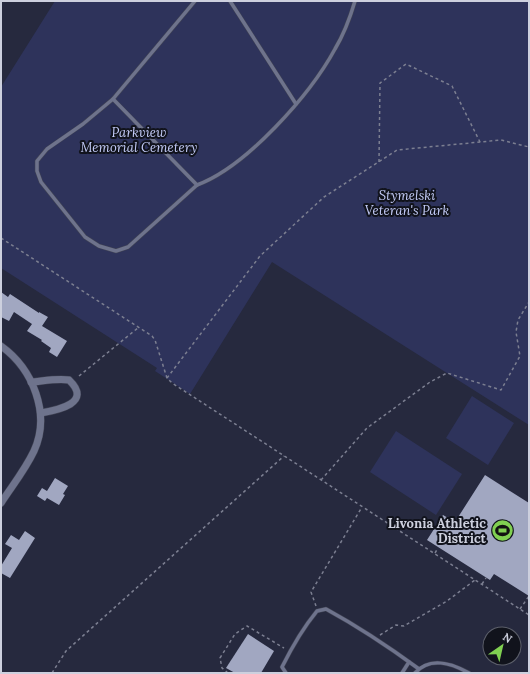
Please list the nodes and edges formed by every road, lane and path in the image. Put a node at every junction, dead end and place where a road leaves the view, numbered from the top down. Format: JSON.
{"nodes":[{"id":1,"x":195,"y":1,"type":"edge"},
{"id":2,"x":230,"y":1,"type":"edge"},
{"id":3,"x":355,"y":1,"type":"edge"},
{"id":4,"x":113,"y":99,"type":"junction"},
{"id":5,"x":296,"y":104,"type":"junction"},
{"id":6,"x":480,"y":142,"type":"junction"},
{"id":7,"x":529,"y":147,"type":"edge"},
{"id":8,"x":379,"y":162,"type":"junction"},
{"id":9,"x":197,"y":185,"type":"junction"},
{"id":10,"x":1,"y":238,"type":"edge"},
{"id":11,"x":529,"y":302,"type":"edge"},
{"id":12,"x":138,"y":327,"type":"junction"},
{"id":13,"x":1,"y":346,"type":"edge"},
{"id":14,"x":79,"y":376,"type":"dead end"},
{"id":15,"x":167,"y":378,"type":"junction"},
{"id":16,"x":31,"y":382,"type":"junction"},
{"id":17,"x":40,"y":413,"type":"junction"},
{"id":18,"x":284,"y":456,"type":"junction"},
{"id":19,"x":321,"y":480,"type":"junction"},
{"id":20,"x":1,"y":502,"type":"edge"},
{"id":21,"x":362,"y":506,"type":"junction"},
{"id":22,"x":438,"y":548,"type":"dead end"},
{"id":23,"x":434,"y":554,"type":"junction"},
{"id":24,"x":486,"y":578,"type":"dead end"},
{"id":25,"x":475,"y":580,"type":"junction"},
{"id":26,"x":482,"y":584,"type":"junction"},
{"id":27,"x":529,"y":596,"type":"edge"},
{"id":28,"x":520,"y":609,"type":"junction"},
{"id":29,"x":318,"y":611,"type":"junction"},
{"id":30,"x":529,"y":615,"type":"edge"},
{"id":31,"x":376,"y":639,"type":"junction"},
{"id":32,"x":290,"y":651,"type":"junction"},
{"id":33,"x":409,"y":662,"type":"junction"},
{"id":34,"x":419,"y":669,"type":"junction"},
{"id":35,"x":52,"y":673,"type":"edge"},
{"id":36,"x":228,"y":673,"type":"edge"},
{"id":37,"x":286,"y":673,"type":"edge"},
{"id":38,"x":402,"y":673,"type":"edge"},
{"id":39,"x":415,"y":673,"type":"edge"},
{"id":40,"x":469,"y":673,"type":"edge"}],
"edges":[{"from":1,"to":4,"type":"lane"},
{"from":2,"to":5,"type":"lane"},
{"from":3,"to":5,"type":"lane"},
{"from":4,"to":9,"type":"lane"},
{"from":4,"to":9,"type":"lane"},
{"from":5,"to":9,"type":"lane"},
{"from":6,"to":7,"type":"path"},
{"from":6,"to":8,"type":"path"},
{"from":6,"to":8,"type":"path"},
{"from":8,"to":15,"type":"path"},
{"from":10,"to":12,"type":"path"},
{"from":11,"to":19,"type":"path"},
{"from":12,"to":14,"type":"path"},
{"from":12,"to":15,"type":"path"},
{"from":13,"to":16,"type":"street"},
{"from":15,"to":18,"type":"path"},
{"from":16,"to":17,"type":"street"},
{"from":16,"to":17,"type":"street"},
{"from":17,"to":20,"type":"street"},
{"from":18,"to":19,"type":"path"},
{"from":18,"to":35,"type":"path"},
{"from":19,"to":21,"type":"path"},
{"from":21,"to":23,"type":"path"},
{"from":21,"to":29,"type":"path"},
{"from":22,"to":23,"type":"path"},
{"from":23,"to":25,"type":"path"},
{"from":24,"to":26,"type":"path"},
{"from":25,"to":26,"type":"path"},
{"from":25,"to":31,"type":"path"},
{"from":26,"to":28,"type":"path"},
{"from":27,"to":28,"type":"path"},
{"from":28,"to":30,"type":"path"},
{"from":29,"to":31,"type":"lane"},
{"from":29,"to":32,"type":"lane"},
{"from":31,"to":33,"type":"lane"},
{"from":32,"to":36,"type":"path"},
{"from":32,"to":37,"type":"lane"},
{"from":33,"to":34,"type":"lane"},
{"from":33,"to":38,"type":"lane"},
{"from":34,"to":39,"type":"lane"},
{"from":34,"to":40,"type":"lane"}]}
